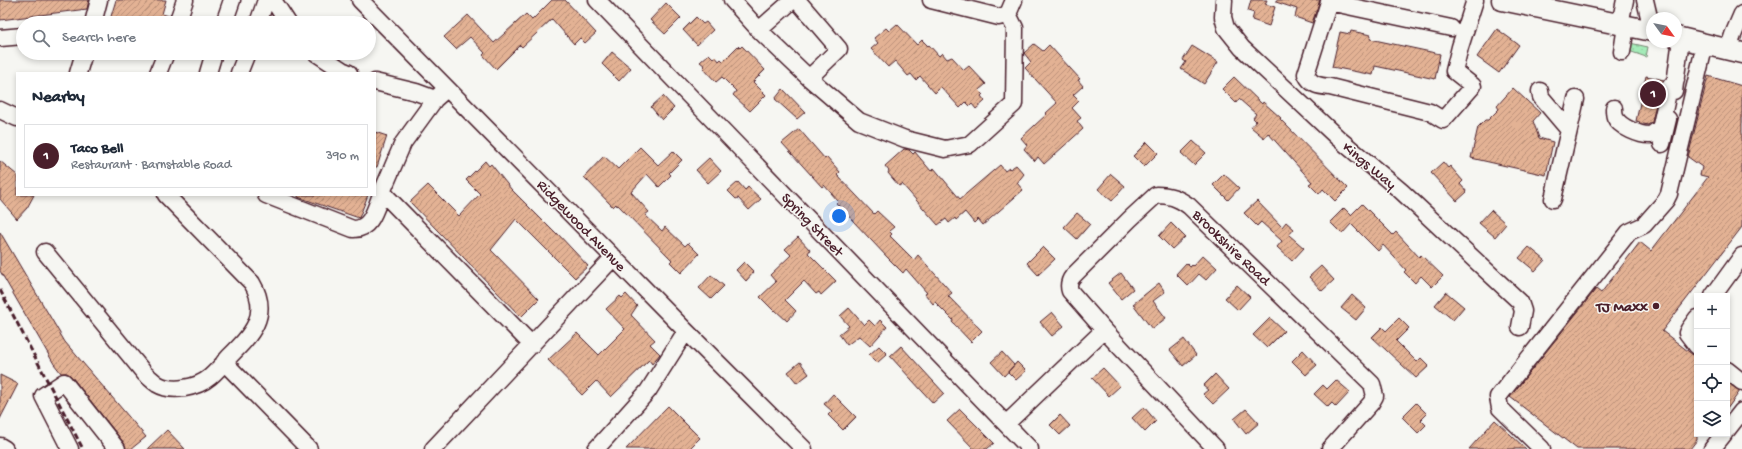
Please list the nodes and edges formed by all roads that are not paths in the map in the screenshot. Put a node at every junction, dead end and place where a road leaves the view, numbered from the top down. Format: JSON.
{"nodes":[{"id":1,"x":99,"y":0,"type":"edge"},
{"id":2,"x":185,"y":0,"type":"edge"},
{"id":3,"x":232,"y":0,"type":"edge"},
{"id":4,"x":266,"y":0,"type":"edge"},
{"id":5,"x":273,"y":0,"type":"edge"},
{"id":6,"x":360,"y":0,"type":"edge"},
{"id":7,"x":596,"y":0,"type":"edge"},
{"id":8,"x":732,"y":0,"type":"edge"},
{"id":9,"x":793,"y":0,"type":"edge"},
{"id":10,"x":797,"y":0,"type":"edge"},
{"id":11,"x":931,"y":0,"type":"edge"},
{"id":12,"x":1224,"y":0,"type":"edge"},
{"id":13,"x":1475,"y":0,"type":"edge"},
{"id":14,"x":1502,"y":0,"type":"edge"},
{"id":15,"x":1625,"y":0,"type":"edge"},
{"id":16,"x":1645,"y":0,"type":"edge"},
{"id":17,"x":1330,"y":1,"type":"edge"},
{"id":18,"x":1011,"y":7,"type":"edge"},
{"id":19,"x":1648,"y":12,"type":"edge"},
{"id":20,"x":1742,"y":14,"type":"edge"},
{"id":21,"x":95,"y":16,"type":"edge"},
{"id":22,"x":179,"y":16,"type":"edge"},
{"id":23,"x":226,"y":16,"type":"edge"},
{"id":24,"x":260,"y":16,"type":"edge"},
{"id":25,"x":283,"y":16,"type":"edge"},
{"id":26,"x":376,"y":16,"type":"edge"},
{"id":27,"x":376,"y":16,"type":"edge"},
{"id":28,"x":1623,"y":25,"type":"junction"},
{"id":29,"x":1451,"y":28,"type":"dead end"},
{"id":30,"x":759,"y":30,"type":"junction"},
{"id":31,"x":1646,"y":30,"type":"edge"},
{"id":32,"x":16,"y":37,"type":"edge"},
{"id":33,"x":0,"y":38,"type":"edge"},
{"id":34,"x":1682,"y":39,"type":"edge"},
{"id":35,"x":1705,"y":44,"type":"junction"},
{"id":36,"x":1677,"y":48,"type":"edge"},
{"id":37,"x":1735,"y":51,"type":"edge"},
{"id":38,"x":1622,"y":52,"type":"dead end"},
{"id":39,"x":82,"y":60,"type":"edge"},
{"id":40,"x":163,"y":60,"type":"edge"},
{"id":41,"x":212,"y":60,"type":"edge"},
{"id":42,"x":244,"y":60,"type":"edge"},
{"id":43,"x":327,"y":60,"type":"edge"},
{"id":44,"x":78,"y":72,"type":"edge"},
{"id":45,"x":158,"y":72,"type":"edge"},
{"id":46,"x":208,"y":72,"type":"edge"},
{"id":47,"x":239,"y":72,"type":"edge"},
{"id":48,"x":347,"y":72,"type":"edge"},
{"id":49,"x":808,"y":78,"type":"junction"},
{"id":50,"x":376,"y":82,"type":"edge"},
{"id":51,"x":1675,"y":83,"type":"junction"},
{"id":52,"x":447,"y":88,"type":"junction"},
{"id":53,"x":1540,"y":91,"type":"dead end"},
{"id":54,"x":1694,"y":91,"type":"junction"},
{"id":55,"x":435,"y":99,"type":"junction"},
{"id":56,"x":1576,"y":99,"type":"dead end"},
{"id":57,"x":1614,"y":108,"type":"dead end"},
{"id":58,"x":0,"y":110,"type":"edge"},
{"id":59,"x":16,"y":118,"type":"edge"},
{"id":60,"x":1568,"y":130,"type":"junction"},
{"id":61,"x":1680,"y":148,"type":"junction"},
{"id":62,"x":382,"y":192,"type":"junction"},
{"id":63,"x":167,"y":196,"type":"edge"},
{"id":64,"x":268,"y":196,"type":"edge"},
{"id":65,"x":1553,"y":200,"type":"dead end"},
{"id":66,"x":45,"y":252,"type":"dead end"},
{"id":67,"x":1742,"y":256,"type":"edge"},
{"id":68,"x":614,"y":257,"type":"junction"},
{"id":69,"x":1715,"y":293,"type":"edge"},
{"id":70,"x":1694,"y":322,"type":"edge"},
{"id":71,"x":1520,"y":327,"type":"dead end"},
{"id":72,"x":1104,"y":330,"type":"junction"},
{"id":73,"x":686,"y":331,"type":"junction"},
{"id":74,"x":1694,"y":342,"type":"edge"},
{"id":75,"x":532,"y":345,"type":"junction"},
{"id":76,"x":224,"y":362,"type":"junction"},
{"id":77,"x":1730,"y":372,"type":"edge"},
{"id":78,"x":1742,"y":382,"type":"edge"},
{"id":79,"x":1742,"y":411,"type":"edge"},
{"id":80,"x":1006,"y":424,"type":"junction"},
{"id":81,"x":1730,"y":426,"type":"edge"},
{"id":82,"x":1722,"y":437,"type":"edge"},
{"id":83,"x":0,"y":446,"type":"edge"},
{"id":84,"x":796,"y":446,"type":"edge"},
{"id":85,"x":5,"y":449,"type":"edge"},
{"id":86,"x":70,"y":449,"type":"edge"},
{"id":87,"x":117,"y":449,"type":"edge"},
{"id":88,"x":309,"y":449,"type":"edge"},
{"id":89,"x":433,"y":449,"type":"edge"},
{"id":90,"x":596,"y":449,"type":"edge"},
{"id":91,"x":1030,"y":449,"type":"edge"},
{"id":92,"x":1216,"y":449,"type":"edge"},
{"id":93,"x":1330,"y":449,"type":"edge"},
{"id":94,"x":1542,"y":449,"type":"edge"},
{"id":95,"x":1712,"y":449,"type":"edge"}],
"edges":[{"from":1,"to":21,"type":"street"},
{"from":2,"to":22,"type":"street"},
{"from":3,"to":23,"type":"street"},
{"from":4,"to":24,"type":"street"},
{"from":5,"to":25,"type":"street"},
{"from":6,"to":26,"type":"street","name":"Ridgewood Avenue"},
{"from":7,"to":80,"type":"street","name":"Spring Street"},
{"from":8,"to":30,"type":"street"},
{"from":9,"to":30,"type":"street"},
{"from":10,"to":49,"type":"street"},
{"from":11,"to":18,"type":"street"},
{"from":12,"to":71,"type":"street","name":"Kings Way"},
{"from":13,"to":17,"type":"street"},
{"from":14,"to":28,"type":"main road"},
{"from":15,"to":28,"type":"street"},
{"from":16,"to":19,"type":"street"},
{"from":17,"to":29,"type":"street"},
{"from":18,"to":49,"type":"street"},
{"from":20,"to":37,"type":"street"},
{"from":27,"to":52,"type":"street","name":"Ridgewood Avenue"},
{"from":28,"to":31,"type":"main road"},
{"from":28,"to":38,"type":"street"},
{"from":30,"to":49,"type":"street"},
{"from":32,"to":33,"type":"street"},
{"from":34,"to":35,"type":"main road"},
{"from":35,"to":37,"type":"main road"},
{"from":35,"to":54,"type":"street"},
{"from":36,"to":51,"type":"street"},
{"from":39,"to":44,"type":"street"},
{"from":40,"to":45,"type":"street"},
{"from":41,"to":46,"type":"street"},
{"from":42,"to":47,"type":"street"},
{"from":43,"to":48,"type":"street"},
{"from":50,"to":55,"type":"street"},
{"from":51,"to":54,"type":"street"},
{"from":51,"to":57,"type":"street"},
{"from":51,"to":61,"type":"street"},
{"from":52,"to":55,"type":"street"},
{"from":52,"to":68,"type":"street","name":"Ridgewood Avenue"},
{"from":53,"to":60,"type":"street"},
{"from":54,"to":61,"type":"street"},
{"from":55,"to":62,"type":"street"},
{"from":56,"to":60,"type":"street"},
{"from":58,"to":59,"type":"street"},
{"from":60,"to":65,"type":"street"},
{"from":61,"to":94,"type":"street"},
{"from":62,"to":64,"type":"street"},
{"from":62,"to":75,"type":"street"},
{"from":63,"to":76,"type":"street"},
{"from":66,"to":76,"type":"street"},
{"from":67,"to":69,"type":"street"},
{"from":68,"to":73,"type":"street","name":"Ridgewood Avenue"},
{"from":68,"to":75,"type":"street"},
{"from":70,"to":74,"type":"street"},
{"from":72,"to":80,"type":"street"},
{"from":72,"to":92,"type":"street","name":"Brookshire Road"},
{"from":72,"to":93,"type":"street","name":"Brookshire Road"},
{"from":73,"to":84,"type":"street","name":"Ridgewood Avenue"},
{"from":73,"to":90,"type":"street"},
{"from":75,"to":89,"type":"street"},
{"from":76,"to":88,"type":"street"},
{"from":77,"to":78,"type":"street"},
{"from":79,"to":81,"type":"street"},
{"from":80,"to":91,"type":"street","name":"Spring Street"},
{"from":82,"to":95,"type":"street"},
{"from":83,"to":85,"type":"street"},
{"from":86,"to":87,"type":"street"}]}
